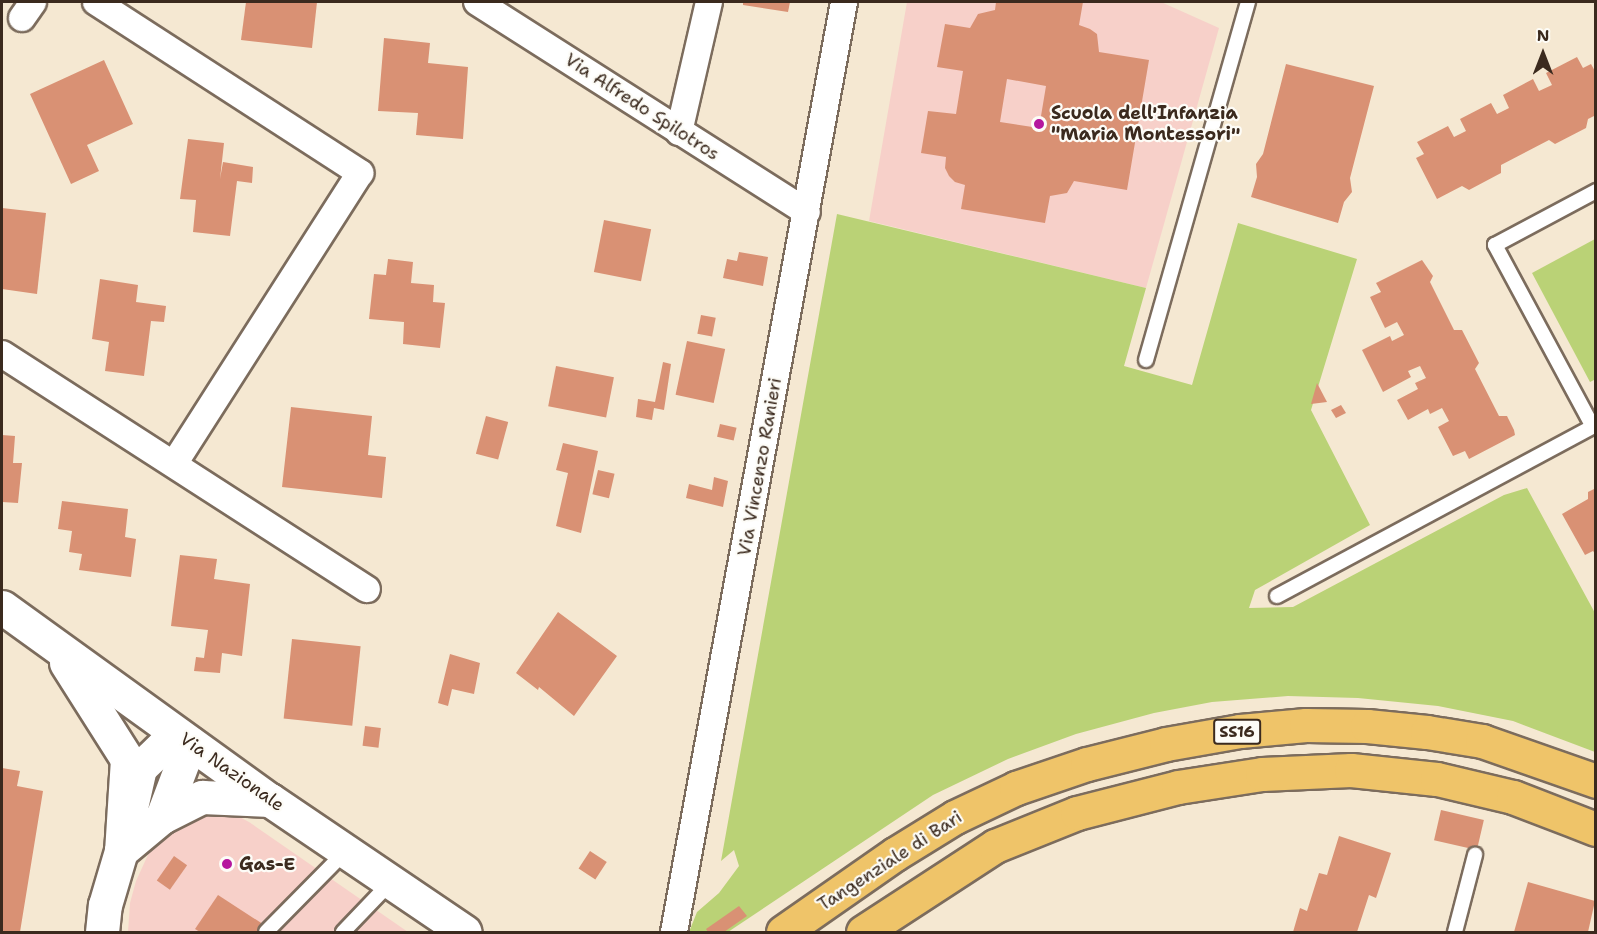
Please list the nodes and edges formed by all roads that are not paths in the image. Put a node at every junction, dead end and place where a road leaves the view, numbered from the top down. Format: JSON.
{"nodes":[{"id":1,"x":96,"y":2,"type":"edge"},
{"id":2,"x":477,"y":2,"type":"edge"},
{"id":3,"x":709,"y":2,"type":"edge"},
{"id":4,"x":844,"y":2,"type":"edge"},
{"id":5,"x":1248,"y":2,"type":"edge"},
{"id":6,"x":679,"y":132,"type":"junction"},
{"id":7,"x":1596,"y":191,"type":"edge"},
{"id":8,"x":807,"y":212,"type":"junction"},
{"id":9,"x":2,"y":354,"type":"edge"},
{"id":10,"x":1146,"y":360,"type":"dead end"},
{"id":11,"x":1594,"y":426,"type":"edge"},
{"id":12,"x":174,"y":464,"type":"junction"},
{"id":13,"x":368,"y":589,"type":"dead end"},
{"id":14,"x":1277,"y":596,"type":"dead end"},
{"id":15,"x":2,"y":607,"type":"edge"},
{"id":16,"x":51,"y":642,"type":"junction"},
{"id":17,"x":190,"y":742,"type":"junction"},
{"id":18,"x":1596,"y":781,"type":"edge"},
{"id":19,"x":270,"y":800,"type":"junction"},
{"id":20,"x":162,"y":817,"type":"junction"},
{"id":21,"x":1596,"y":829,"type":"edge"},
{"id":22,"x":121,"y":850,"type":"junction"},
{"id":23,"x":346,"y":850,"type":"junction"},
{"id":24,"x":1475,"y":855,"type":"dead end"},
{"id":25,"x":391,"y":882,"type":"junction"},
{"id":26,"x":102,"y":933,"type":"edge"},
{"id":27,"x":266,"y":933,"type":"edge"},
{"id":28,"x":343,"y":933,"type":"edge"},
{"id":29,"x":465,"y":933,"type":"edge"},
{"id":30,"x":674,"y":933,"type":"edge"},
{"id":31,"x":783,"y":933,"type":"edge"},
{"id":32,"x":863,"y":933,"type":"edge"},
{"id":33,"x":1455,"y":933,"type":"edge"}],
"edges":[{"from":1,"to":12,"type":"street"},
{"from":2,"to":6,"type":"street","name":"Via Alfredo Spilotros"},
{"from":3,"to":6,"type":"street"},
{"from":4,"to":8,"type":"street","name":"Via Vincenzo Ranieri"},
{"from":5,"to":10,"type":"lane"},
{"from":6,"to":8,"type":"street","name":"Via Alfredo Spilotros"},
{"from":7,"to":11,"type":"lane"},
{"from":8,"to":30,"type":"street","name":"Via Vincenzo Ranieri"},
{"from":9,"to":12,"type":"street"},
{"from":11,"to":14,"type":"lane"},
{"from":12,"to":13,"type":"street"},
{"from":15,"to":16,"type":"street","name":"Via Nazionale"},
{"from":16,"to":17,"type":"street","name":"Via Nazionale"},
{"from":16,"to":22,"type":"street"},
{"from":17,"to":19,"type":"street","name":"Via Nazionale"},
{"from":17,"to":20,"type":"street"},
{"from":17,"to":22,"type":"street"},
{"from":18,"to":31,"type":"highway","name":"Tangenziale di Bari","number":"SS16"},
{"from":19,"to":20,"type":"street"},
{"from":19,"to":23,"type":"street","name":"Via Nazionale"},
{"from":20,"to":22,"type":"street"},
{"from":21,"to":32,"type":"highway"},
{"from":22,"to":26,"type":"street"},
{"from":23,"to":25,"type":"street","name":"Via Nazionale"},
{"from":23,"to":27,"type":"lane"},
{"from":24,"to":33,"type":"lane"},
{"from":25,"to":28,"type":"lane"},
{"from":25,"to":29,"type":"street","name":"Via Nazionale"}]}
